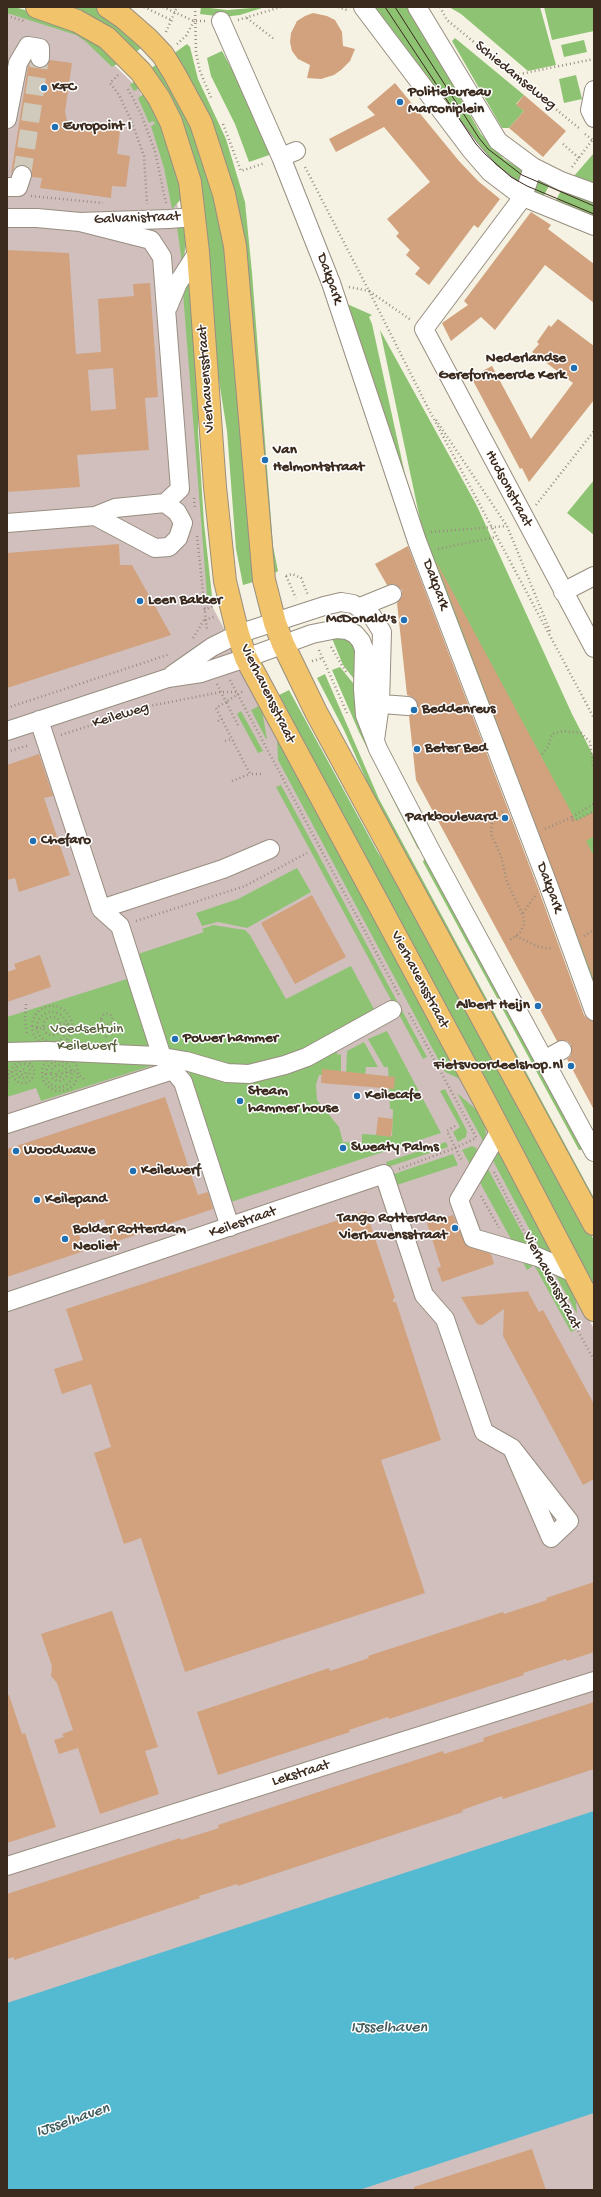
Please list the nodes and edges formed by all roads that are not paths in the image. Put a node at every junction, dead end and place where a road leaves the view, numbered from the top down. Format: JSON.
{"nodes":[{"id":1,"x":108,"y":7,"type":"edge"},
{"id":2,"x":363,"y":7,"type":"edge"},
{"id":3,"x":417,"y":7,"type":"edge"},
{"id":4,"x":33,"y":15,"type":"edge"},
{"id":5,"x":221,"y":21,"type":"dead end"},
{"id":6,"x":40,"y":58,"type":"dead end"},
{"id":7,"x":594,"y":90,"type":"edge"},
{"id":8,"x":594,"y":118,"type":"edge"},
{"id":9,"x":7,"y":119,"type":"edge"},
{"id":10,"x":533,"y":167,"type":"junction"},
{"id":11,"x":22,"y":175,"type":"tunnel mouth"},
{"id":12,"x":7,"y":187,"type":"edge"},
{"id":13,"x":594,"y":192,"type":"edge"},
{"id":14,"x":523,"y":197,"type":"junction"},
{"id":15,"x":195,"y":217,"type":"junction"},
{"id":16,"x":7,"y":218,"type":"edge"},
{"id":17,"x":80,"y":222,"type":"junction"},
{"id":18,"x":594,"y":226,"type":"edge"},
{"id":19,"x":198,"y":252,"type":"junction"},
{"id":20,"x":166,"y":313,"type":"junction"},
{"id":21,"x":165,"y":503,"type":"junction"},
{"id":22,"x":95,"y":516,"type":"junction"},
{"id":23,"x":7,"y":523,"type":"edge"},
{"id":24,"x":594,"y":576,"type":"edge"},
{"id":25,"x":563,"y":592,"type":"junction"},
{"id":26,"x":392,"y":594,"type":"dead end"},
{"id":27,"x":360,"y":607,"type":"junction"},
{"id":28,"x":275,"y":623,"type":"junction"},
{"id":29,"x":238,"y":634,"type":"junction"},
{"id":30,"x":282,"y":644,"type":"junction"},
{"id":31,"x":594,"y":648,"type":"edge"},
{"id":32,"x":246,"y":658,"type":"junction"},
{"id":33,"x":168,"y":678,"type":"junction"},
{"id":34,"x":372,"y":703,"type":"junction"},
{"id":35,"x":408,"y":706,"type":"dead end"},
{"id":36,"x":39,"y":720,"type":"junction"},
{"id":37,"x":7,"y":731,"type":"edge"},
{"id":38,"x":270,"y":849,"type":"dead end"},
{"id":39,"x":101,"y":909,"type":"junction"},
{"id":40,"x":400,"y":1007,"type":"road end"},
{"id":41,"x":594,"y":1011,"type":"edge"},
{"id":42,"x":562,"y":1050,"type":"dead end"},
{"id":43,"x":7,"y":1052,"type":"edge"},
{"id":44,"x":544,"y":1060,"type":"junction"},
{"id":45,"x":168,"y":1064,"type":"junction"},
{"id":46,"x":7,"y":1124,"type":"edge"},
{"id":47,"x":499,"y":1132,"type":"junction"},
{"id":48,"x":594,"y":1152,"type":"edge"},
{"id":49,"x":594,"y":1224,"type":"edge"},
{"id":50,"x":230,"y":1227,"type":"junction"},
{"id":51,"x":574,"y":1273,"type":"junction"},
{"id":52,"x":7,"y":1302,"type":"edge"},
{"id":53,"x":594,"y":1310,"type":"edge"},
{"id":54,"x":512,"y":1448,"type":"dead end"},
{"id":55,"x":594,"y":1681,"type":"edge"},
{"id":56,"x":7,"y":1866,"type":"edge"}],
"edges":[{"from":1,"to":28,"type":"main road"},
{"from":2,"to":14,"type":"street"},
{"from":3,"to":10,"type":"street"},
{"from":4,"to":15,"type":"main road","name":"Vierhavensstraat"},
{"from":5,"to":41,"type":"street","name":"Dakpark"},
{"from":6,"to":9,"type":"street"},
{"from":7,"to":8,"type":"street"},
{"from":10,"to":13,"type":"street"},
{"from":10,"to":14,"type":"street"},
{"from":11,"to":12,"type":"street"},
{"from":14,"to":18,"type":"street"},
{"from":14,"to":25,"type":"street","name":"Hudsonstraat"},
{"from":15,"to":17,"type":"street","name":"Galvanistraat"},
{"from":15,"to":19,"type":"main road","name":"Vierhavensstraat"},
{"from":16,"to":17,"type":"street","name":"Galvanistraat"},
{"from":17,"to":20,"type":"street","name":"Galvanistraat"},
{"from":19,"to":20,"type":"street"},
{"from":19,"to":29,"type":"main road","name":"Vierhavensstraat"},
{"from":20,"to":21,"type":"street"},
{"from":21,"to":22,"type":"street"},
{"from":21,"to":22,"type":"street"},
{"from":22,"to":23,"type":"street"},
{"from":24,"to":25,"type":"street"},
{"from":25,"to":31,"type":"street","name":"Hudsonstraat"},
{"from":26,"to":27,"type":"street"},
{"from":27,"to":28,"type":"street"},
{"from":27,"to":34,"type":"street"},
{"from":28,"to":29,"type":"street","name":"Keileweg"},
{"from":28,"to":30,"type":"main road"},
{"from":29,"to":32,"type":"main road","name":"Vierhavensstraat"},
{"from":29,"to":33,"type":"street","name":"Keileweg"},
{"from":30,"to":32,"type":"street","name":"Keileweg"},
{"from":30,"to":34,"type":"street"},
{"from":30,"to":49,"type":"main road"},
{"from":32,"to":33,"type":"street","name":"Keileweg"},
{"from":32,"to":47,"type":"main road","name":"Vierhavensstraat"},
{"from":33,"to":36,"type":"street","name":"Keileweg"},
{"from":34,"to":35,"type":"street"},
{"from":34,"to":44,"type":"street"},
{"from":36,"to":37,"type":"street","name":"Keileweg"},
{"from":36,"to":39,"type":"street"},
{"from":38,"to":39,"type":"street"},
{"from":39,"to":45,"type":"street"},
{"from":40,"to":45,"type":"street"},
{"from":42,"to":44,"type":"street"},
{"from":43,"to":45,"type":"street"},
{"from":44,"to":48,"type":"street"},
{"from":45,"to":46,"type":"street"},
{"from":45,"to":50,"type":"street"},
{"from":47,"to":51,"type":"main road","name":"Vierhavensstraat"},
{"from":47,"to":51,"type":"street"},
{"from":50,"to":52,"type":"street","name":"Keilestraat"},
{"from":50,"to":54,"type":"street","name":"Keilestraat"},
{"from":51,"to":53,"type":"main road","name":"Vierhavensstraat"},
{"from":55,"to":56,"type":"street","name":"Lekstraat"}]}
